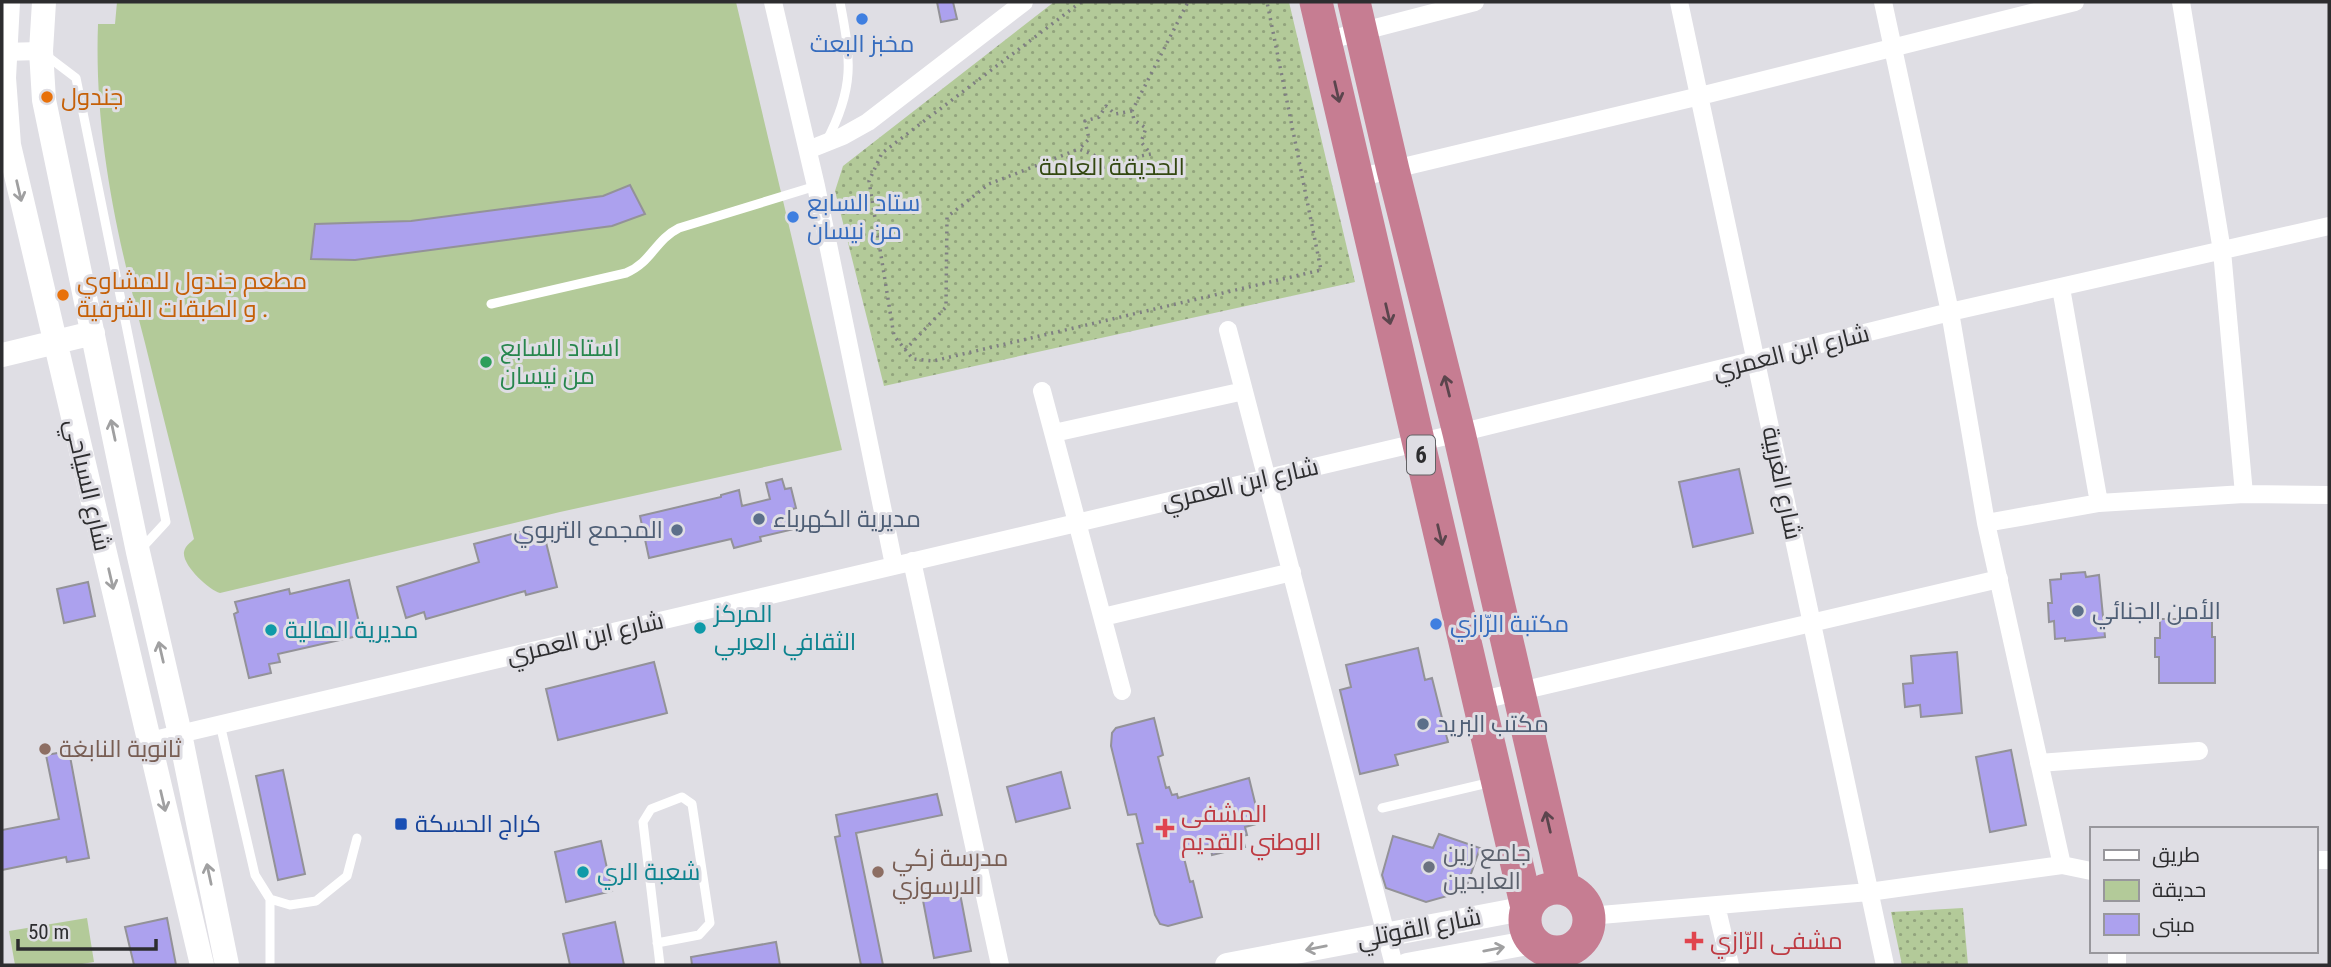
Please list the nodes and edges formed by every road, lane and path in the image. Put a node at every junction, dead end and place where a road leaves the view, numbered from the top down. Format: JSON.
{"nodes":[{"id":1,"x":8,"y":2,"type":"edge"},
{"id":2,"x":44,"y":2,"type":"edge"},
{"id":3,"x":773,"y":2,"type":"edge"},
{"id":4,"x":840,"y":2,"type":"edge"},
{"id":5,"x":1024,"y":2,"type":"edge"},
{"id":6,"x":1081,"y":2,"type":"edge"},
{"id":7,"x":1188,"y":2,"type":"edge"},
{"id":8,"x":1267,"y":2,"type":"edge"},
{"id":9,"x":1316,"y":2,"type":"edge"},
{"id":10,"x":1475,"y":2,"type":"edge"},
{"id":11,"x":1679,"y":2,"type":"edge"},
{"id":12,"x":1883,"y":2,"type":"edge"},
{"id":13,"x":2075,"y":2,"type":"edge"},
{"id":14,"x":2181,"y":2,"type":"edge"},
{"id":15,"x":1357,"y":17,"type":"edge"},
{"id":16,"x":1325,"y":41,"type":"junction"},
{"id":17,"x":1893,"y":48,"type":"junction"},
{"id":18,"x":41,"y":51,"type":"junction"},
{"id":19,"x":4,"y":52,"type":"edge"},
{"id":20,"x":1700,"y":96,"type":"junction"},
{"id":21,"x":1132,"y":111,"type":"junction"},
{"id":22,"x":825,"y":143,"type":"junction"},
{"id":23,"x":807,"y":149,"type":"junction"},
{"id":24,"x":1079,"y":149,"type":"junction"},
{"id":25,"x":1393,"y":170,"type":"junction"},
{"id":26,"x":1357,"y":178,"type":"junction"},
{"id":27,"x":816,"y":186,"type":"junction"},
{"id":28,"x":2329,"y":226,"type":"edge"},
{"id":29,"x":2222,"y":251,"type":"junction"},
{"id":30,"x":2061,"y":288,"type":"junction"},
{"id":31,"x":491,"y":304,"type":"dead end"},
{"id":32,"x":1950,"y":312,"type":"junction"},
{"id":33,"x":1228,"y":330,"type":"dead end"},
{"id":34,"x":93,"y":333,"type":"junction"},
{"id":35,"x":54,"y":344,"type":"junction"},
{"id":36,"x":905,"y":350,"type":"junction"},
{"id":37,"x":2,"y":355,"type":"edge"},
{"id":38,"x":1756,"y":360,"type":"junction"},
{"id":39,"x":1042,"y":391,"type":"dead end"},
{"id":40,"x":1244,"y":391,"type":"junction"},
{"id":41,"x":1054,"y":433,"type":"junction"},
{"id":42,"x":1459,"y":433,"type":"junction"},
{"id":43,"x":1418,"y":442,"type":"junction"},
{"id":44,"x":1267,"y":477,"type":"junction"},
{"id":45,"x":2244,"y":494,"type":"junction"},
{"id":46,"x":2329,"y":495,"type":"edge"},
{"id":47,"x":2099,"y":503,"type":"junction"},
{"id":48,"x":1078,"y":523,"type":"junction"},
{"id":49,"x":1986,"y":523,"type":"junction"},
{"id":50,"x":138,"y":552,"type":"junction"},
{"id":51,"x":912,"y":561,"type":"junction"},
{"id":52,"x":894,"y":565,"type":"junction"},
{"id":53,"x":1292,"y":572,"type":"junction"},
{"id":54,"x":1999,"y":579,"type":"junction"},
{"id":55,"x":1103,"y":617,"type":"junction"},
{"id":56,"x":1812,"y":622,"type":"junction"},
{"id":57,"x":1122,"y":691,"type":"dead end"},
{"id":58,"x":1517,"y":692,"type":"junction"},
{"id":59,"x":1478,"y":701,"type":"junction"},
{"id":60,"x":220,"y":724,"type":"junction"},
{"id":61,"x":180,"y":734,"type":"junction"},
{"id":62,"x":149,"y":741,"type":"junction"},
{"id":63,"x":2199,"y":751,"type":"dead end"},
{"id":64,"x":2039,"y":763,"type":"junction"},
{"id":65,"x":1497,"y":781,"type":"junction"},
{"id":66,"x":1382,"y":808,"type":"dead end"},
{"id":67,"x":358,"y":838,"type":"dead end"},
{"id":68,"x":2062,"y":865,"type":"junction"},
{"id":69,"x":2090,"y":871,"type":"edge"},
{"id":70,"x":1564,"y":888,"type":"junction"},
{"id":71,"x":1869,"y":891,"type":"junction"},
{"id":72,"x":270,"y":899,"type":"junction"},
{"id":73,"x":1717,"y":905,"type":"junction"},
{"id":74,"x":1527,"y":908,"type":"junction"},
{"id":75,"x":1589,"y":916,"type":"junction"},
{"id":76,"x":1386,"y":934,"type":"junction"},
{"id":77,"x":657,"y":943,"type":"junction"},
{"id":78,"x":1555,"y":953,"type":"edge"},
{"id":79,"x":202,"y":965,"type":"edge"},
{"id":80,"x":228,"y":965,"type":"edge"},
{"id":81,"x":270,"y":965,"type":"edge"},
{"id":82,"x":660,"y":965,"type":"edge"},
{"id":83,"x":1000,"y":965,"type":"edge"},
{"id":84,"x":1227,"y":965,"type":"edge"},
{"id":85,"x":1394,"y":965,"type":"edge"},
{"id":86,"x":1407,"y":965,"type":"edge"},
{"id":87,"x":1730,"y":965,"type":"edge"},
{"id":88,"x":1885,"y":965,"type":"edge"}],
"edges":[{"from":1,"to":19,"type":"street","name":"شارع السياحي"},
{"from":2,"to":18,"type":"street","name":"شارع السياحي"},
{"from":3,"to":23,"type":"street"},
{"from":4,"to":22,"type":"lane"},
{"from":5,"to":22,"type":"street"},
{"from":6,"to":36,"type":"path"},
{"from":7,"to":21,"type":"path"},
{"from":8,"to":36,"type":"path"},
{"from":9,"to":16,"type":"highway","number":"6"},
{"from":10,"to":15,"type":"street"},
{"from":11,"to":20,"type":"street","name":"شارع الغربية"},
{"from":12,"to":17,"type":"street"},
{"from":13,"to":17,"type":"street"},
{"from":14,"to":29,"type":"street"},
{"from":15,"to":16,"type":"street"},
{"from":15,"to":25,"type":"highway","number":"6"},
{"from":16,"to":26,"type":"highway","number":"6","one_way":true},
{"from":17,"to":20,"type":"street"},
{"from":17,"to":32,"type":"street"},
{"from":18,"to":19,"type":"street"},
{"from":18,"to":34,"type":"street","name":"شارع السياحي"},
{"from":18,"to":50,"type":"lane"},
{"from":19,"to":35,"type":"street","name":"شارع السياحي","one_way":true},
{"from":20,"to":25,"type":"street"},
{"from":20,"to":38,"type":"street","name":"شارع الغربية"},
{"from":21,"to":24,"type":"path"},
{"from":21,"to":24,"type":"path"},
{"from":22,"to":23,"type":"street"},
{"from":23,"to":27,"type":"street"},
{"from":24,"to":36,"type":"path"},
{"from":25,"to":26,"type":"street"},
{"from":42,"to":25,"type":"highway","number":"6","one_way":true},
{"from":26,"to":43,"type":"highway","number":"6","one_way":true},
{"from":27,"to":31,"type":"lane"},
{"from":27,"to":52,"type":"street"},
{"from":28,"to":29,"type":"street","name":"شارع ابن العمري"},
{"from":29,"to":30,"type":"street","name":"شارع ابن العمري"},
{"from":29,"to":45,"type":"street"},
{"from":30,"to":32,"type":"street","name":"شارع ابن العمري"},
{"from":30,"to":47,"type":"street"},
{"from":32,"to":38,"type":"street","name":"شارع ابن العمري"},
{"from":32,"to":49,"type":"street"},
{"from":33,"to":40,"type":"street"},
{"from":34,"to":35,"type":"street"},
{"from":50,"to":34,"type":"street","name":"شارع السياحي","one_way":true},
{"from":35,"to":37,"type":"street"},
{"from":35,"to":62,"type":"street","name":"شارع السياحي","one_way":true},
{"from":38,"to":42,"type":"street","name":"شارع ابن العمري"},
{"from":38,"to":56,"type":"street","name":"شارع الغربية"},
{"from":39,"to":41,"type":"street"},
{"from":40,"to":41,"type":"street"},
{"from":40,"to":44,"type":"street"},
{"from":41,"to":48,"type":"street"},
{"from":42,"to":43,"type":"street","name":"شارع ابن العمري"},
{"from":42,"to":58,"type":"highway","number":"6"},
{"from":43,"to":44,"type":"street","name":"شارع ابن العمري"},
{"from":43,"to":59,"type":"highway","number":"6","one_way":true},
{"from":44,"to":48,"type":"street","name":"شارع ابن العمري"},
{"from":44,"to":53,"type":"street"},
{"from":45,"to":46,"type":"street"},
{"from":45,"to":47,"type":"street"},
{"from":47,"to":49,"type":"street"},
{"from":48,"to":51,"type":"street","name":"شارع ابن العمري"},
{"from":48,"to":55,"type":"street"},
{"from":49,"to":54,"type":"street"},
{"from":61,"to":50,"type":"street","name":"شارع السياحي","one_way":true},
{"from":51,"to":52,"type":"street","name":"شارع ابن العمري"},
{"from":51,"to":83,"type":"street"},
{"from":52,"to":60,"type":"street","name":"شارع ابن العمري"},
{"from":53,"to":55,"type":"street"},
{"from":53,"to":76,"type":"street"},
{"from":54,"to":56,"type":"street"},
{"from":54,"to":64,"type":"street"},
{"from":55,"to":57,"type":"street"},
{"from":56,"to":58,"type":"street"},
{"from":56,"to":71,"type":"street","name":"شارع الغربية"},
{"from":58,"to":59,"type":"street"},
{"from":70,"to":58,"type":"highway","number":"6","one_way":true},
{"from":59,"to":65,"type":"highway","number":"6"},
{"from":60,"to":61,"type":"street","name":"شارع ابن العمري"},
{"from":60,"to":72,"type":"lane"},
{"from":61,"to":62,"type":"street","name":"شارع ابن العمري"},
{"from":80,"to":61,"type":"street","name":"شارع السياحي","one_way":true},
{"from":62,"to":79,"type":"street","name":"شارع السياحي","one_way":true},
{"from":63,"to":64,"type":"street"},
{"from":64,"to":68,"type":"street"},
{"from":65,"to":66,"type":"lane"},
{"from":65,"to":74,"type":"highway","number":"6"},
{"from":67,"to":72,"type":"lane"},
{"from":68,"to":69,"type":"street"},
{"from":68,"to":71,"type":"street"},
{"from":70,"to":74,"type":"highway"},
{"from":70,"to":75,"type":"highway"},
{"from":71,"to":73,"type":"street"},
{"from":71,"to":88,"type":"street","name":"شارع الغربية"},
{"from":72,"to":81,"type":"lane"},
{"from":73,"to":75,"type":"street"},
{"from":73,"to":87,"type":"street"},
{"from":74,"to":76,"type":"street","name":"شارع القوتلي"},
{"from":74,"to":78,"type":"highway"},
{"from":75,"to":78,"type":"highway"},
{"from":76,"to":84,"type":"street","name":"شارع القوتلي","one_way":true},
{"from":76,"to":85,"type":"street"},
{"from":77,"to":77,"type":"lane"},
{"from":77,"to":82,"type":"lane"},
{"from":86,"to":78,"type":"street","name":"شارع القوتلي","one_way":true}]}
